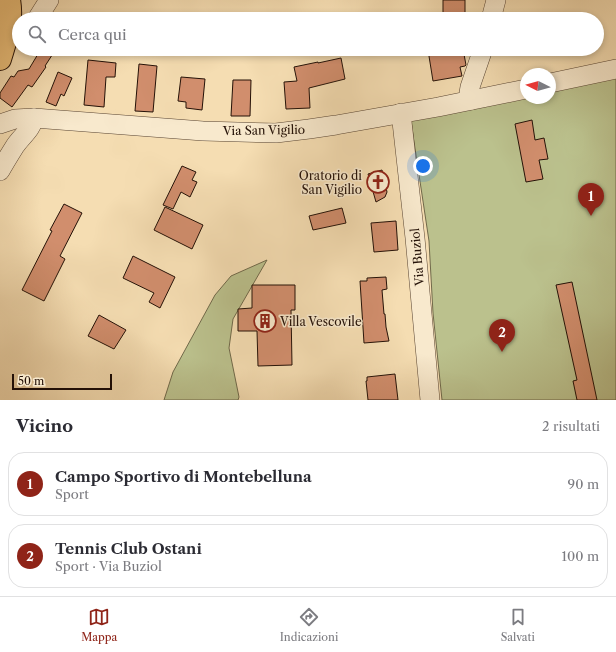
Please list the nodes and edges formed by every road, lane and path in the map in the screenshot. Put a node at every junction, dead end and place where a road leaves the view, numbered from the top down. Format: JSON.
{"nodes":[{"id":1,"x":9,"y":0,"type":"edge"},
{"id":2,"x":50,"y":0,"type":"edge"},
{"id":3,"x":496,"y":0,"type":"edge"},
{"id":4,"x":42,"y":12,"type":"edge"},
{"id":5,"x":493,"y":12,"type":"edge"},
{"id":6,"x":0,"y":15,"type":"edge"},
{"id":7,"x":2,"y":53,"type":"edge"},
{"id":8,"x":481,"y":56,"type":"edge"},
{"id":9,"x":616,"y":69,"type":"edge"},
{"id":10,"x":556,"y":82,"type":"edge"},
{"id":11,"x":520,"y":90,"type":"edge"},
{"id":12,"x":471,"y":100,"type":"junction"},
{"id":13,"x":401,"y":113,"type":"junction"},
{"id":14,"x":34,"y":118,"type":"junction"},
{"id":15,"x":0,"y":124,"type":"edge"},
{"id":16,"x":0,"y":171,"type":"edge"},
{"id":17,"x":430,"y":400,"type":"edge"}],
"edges":[{"from":1,"to":7,"type":"main road"},
{"from":2,"to":4,"type":"street"},
{"from":3,"to":5,"type":"street"},
{"from":6,"to":7,"type":"main road"},
{"from":8,"to":12,"type":"street"},
{"from":9,"to":10,"type":"street"},
{"from":11,"to":12,"type":"street","name":"Via San Vigilio"},
{"from":12,"to":13,"type":"street","name":"Via San Vigilio"},
{"from":13,"to":14,"type":"street","name":"Via San Vigilio"},
{"from":13,"to":17,"type":"street","name":"Via Buziol"},
{"from":14,"to":15,"type":"street","name":"Via San Vigilio"},
{"from":14,"to":16,"type":"street"}]}
